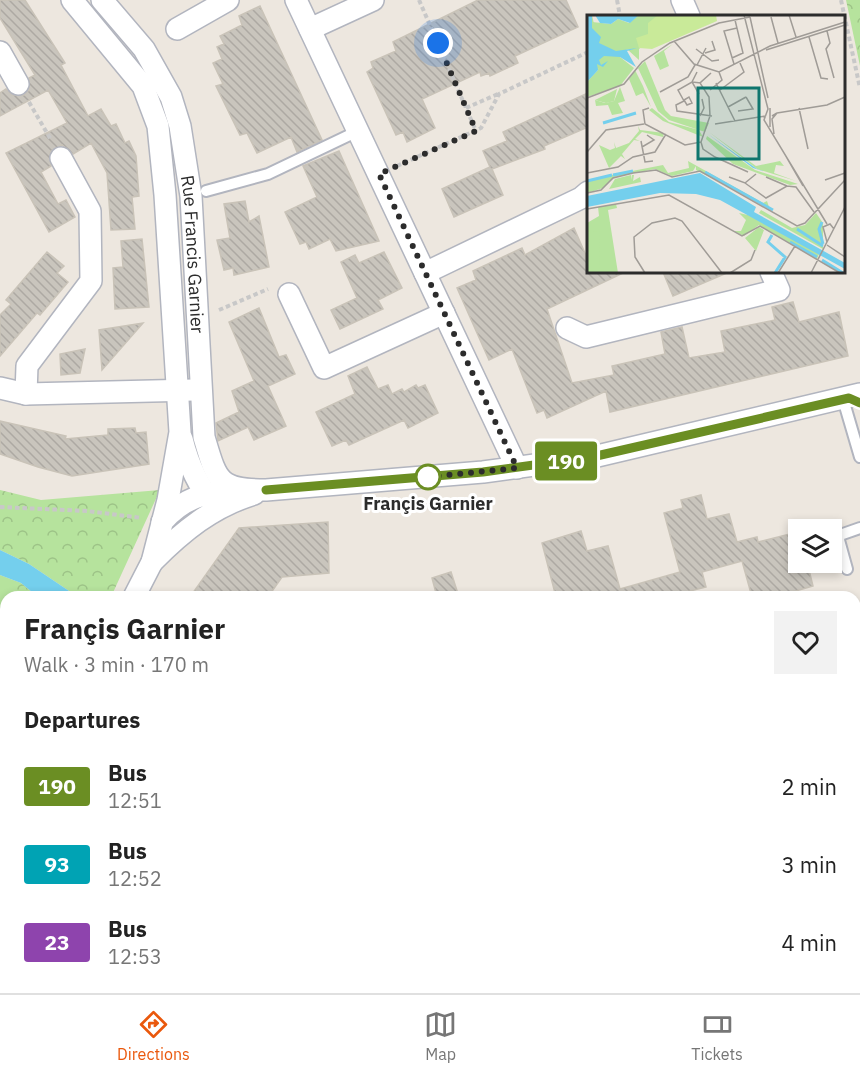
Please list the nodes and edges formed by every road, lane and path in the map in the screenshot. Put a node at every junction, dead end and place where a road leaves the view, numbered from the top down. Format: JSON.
{"nodes":[{"id":1,"x":72,"y":0,"type":"edge"},
{"id":2,"x":102,"y":0,"type":"edge"},
{"id":3,"x":228,"y":0,"type":"edge"},
{"id":4,"x":296,"y":0,"type":"edge"},
{"id":5,"x":373,"y":0,"type":"edge"},
{"id":6,"x":419,"y":0,"type":"edge"},
{"id":7,"x":618,"y":0,"type":"edge"},
{"id":8,"x":682,"y":0,"type":"edge"},
{"id":9,"x":841,"y":0,"type":"edge"},
{"id":10,"x":620,"y":15,"type":"edge"},
{"id":11,"x":689,"y":15,"type":"edge"},
{"id":12,"x":844,"y":15,"type":"edge"},
{"id":13,"x":845,"y":19,"type":"edge"},
{"id":14,"x":177,"y":29,"type":"dead end"},
{"id":15,"x":310,"y":29,"type":"junction"},
{"id":16,"x":0,"y":52,"type":"edge"},
{"id":17,"x":587,"y":52,"type":"edge"},
{"id":18,"x":18,"y":84,"type":"joint"},
{"id":19,"x":860,"y":88,"type":"edge"},
{"id":20,"x":499,"y":94,"type":"junction"},
{"id":21,"x":466,"y":108,"type":"junction"},
{"id":22,"x":358,"y":131,"type":"junction"},
{"id":23,"x":476,"y":131,"type":"junction"},
{"id":24,"x":62,"y":158,"type":"joint"},
{"id":25,"x":379,"y":174,"type":"junction"},
{"id":26,"x":206,"y":191,"type":"dead end"},
{"id":27,"x":587,"y":193,"type":"edge"},
{"id":28,"x":425,"y":273,"type":"junction"},
{"id":29,"x":771,"y":273,"type":"edge"},
{"id":30,"x":289,"y":294,"type":"joint"},
{"id":31,"x":444,"y":313,"type":"junction"},
{"id":32,"x":198,"y":319,"type":"junction"},
{"id":33,"x":567,"y":328,"type":"dead end"},
{"id":34,"x":0,"y":388,"type":"edge"},
{"id":35,"x":202,"y":390,"type":"junction"},
{"id":36,"x":179,"y":391,"type":"junction"},
{"id":37,"x":26,"y":394,"type":"junction"},
{"id":38,"x":853,"y":398,"type":"edge"},
{"id":39,"x":180,"y":432,"type":"junction"},
{"id":40,"x":860,"y":457,"type":"edge"},
{"id":41,"x":517,"y":468,"type":"junction"},
{"id":42,"x":236,"y":490,"type":"junction"},
{"id":43,"x":266,"y":490,"type":"junction"},
{"id":44,"x":210,"y":500,"type":"junction"},
{"id":45,"x":0,"y":507,"type":"edge"},
{"id":46,"x":160,"y":524,"type":"junction"},
{"id":47,"x":860,"y":528,"type":"edge"},
{"id":48,"x":152,"y":562,"type":"junction"},
{"id":49,"x":847,"y":568,"type":"dead end"},
{"id":50,"x":137,"y":591,"type":"edge"}],
"edges":[{"from":1,"to":36,"type":"street","name":"Rue Francis Garnier"},
{"from":2,"to":32,"type":"street","name":"Rue Francis Garnier"},
{"from":3,"to":14,"type":"street"},
{"from":4,"to":15,"type":"street"},
{"from":5,"to":15,"type":"street"},
{"from":6,"to":21,"type":"path"},
{"from":7,"to":10,"type":"path"},
{"from":8,"to":11,"type":"street"},
{"from":9,"to":12,"type":"path"},
{"from":13,"to":19,"type":"path"},
{"from":15,"to":22,"type":"street"},
{"from":16,"to":18,"type":"street"},
{"from":17,"to":20,"type":"path"},
{"from":18,"to":24,"type":"path"},
{"from":20,"to":21,"type":"path"},
{"from":20,"to":23,"type":"path"},
{"from":21,"to":23,"type":"path"},
{"from":22,"to":25,"type":"street"},
{"from":22,"to":26,"type":"lane"},
{"from":23,"to":25,"type":"path"},
{"from":24,"to":37,"type":"street"},
{"from":25,"to":28,"type":"street"},
{"from":27,"to":28,"type":"street"},
{"from":28,"to":31,"type":"street"},
{"from":29,"to":33,"type":"street"},
{"from":30,"to":31,"type":"street"},
{"from":30,"to":32,"type":"path"},
{"from":31,"to":41,"type":"street"},
{"from":32,"to":35,"type":"street","name":"Rue Francis Garnier"},
{"from":34,"to":37,"type":"street"},
{"from":35,"to":36,"type":"street"},
{"from":35,"to":42,"type":"street","name":"Rue Francis Garnier"},
{"from":36,"to":37,"type":"street"},
{"from":36,"to":39,"type":"street","name":"Rue Francis Garnier"},
{"from":38,"to":40,"type":"lane"},
{"from":38,"to":41,"type":"street"},
{"from":39,"to":44,"type":"street"},
{"from":39,"to":46,"type":"street"},
{"from":41,"to":43,"type":"street"},
{"from":42,"to":43,"type":"street"},
{"from":42,"to":44,"type":"street"},
{"from":43,"to":44,"type":"street"},
{"from":44,"to":46,"type":"street"},
{"from":44,"to":48,"type":"street"},
{"from":45,"to":46,"type":"path"},
{"from":46,"to":48,"type":"street"},
{"from":47,"to":49,"type":"lane"},
{"from":48,"to":50,"type":"street"}]}
